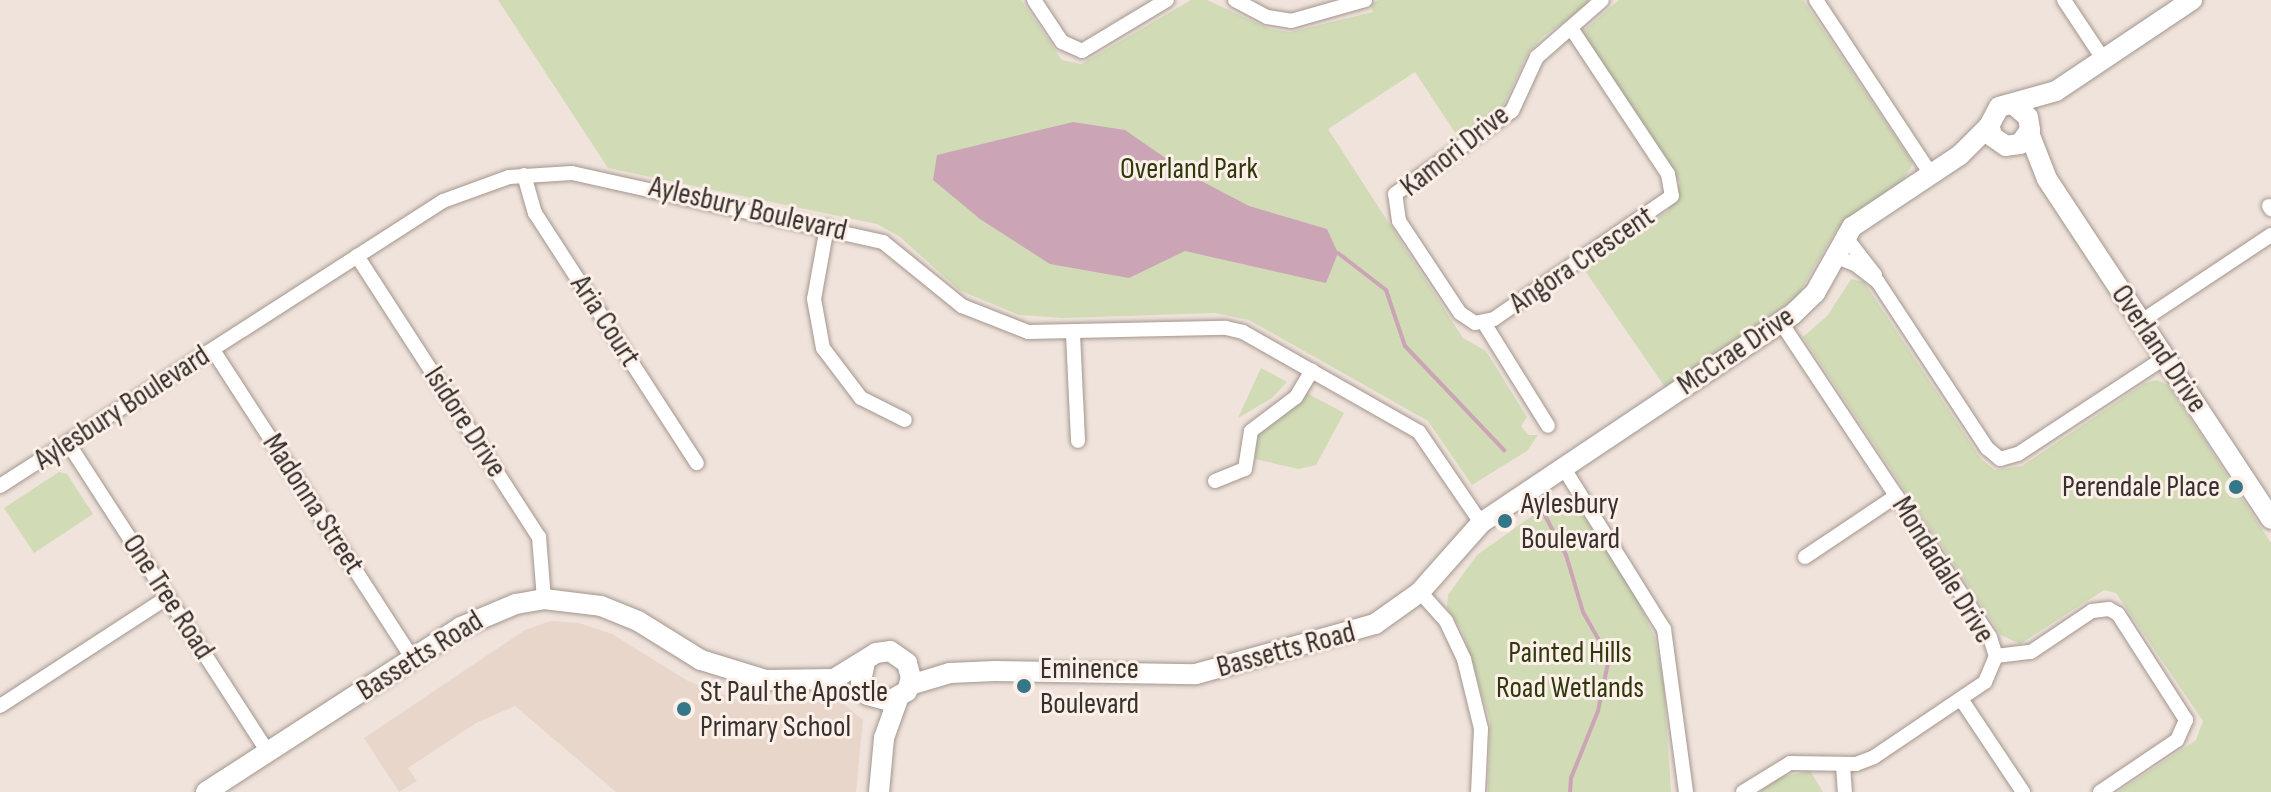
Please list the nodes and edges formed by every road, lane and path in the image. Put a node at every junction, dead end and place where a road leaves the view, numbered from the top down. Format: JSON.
{"nodes":[{"id":1,"x":1034,"y":0,"type":"edge"},
{"id":2,"x":1167,"y":0,"type":"edge"},
{"id":3,"x":1235,"y":0,"type":"edge"},
{"id":4,"x":1365,"y":0,"type":"edge"},
{"id":5,"x":1602,"y":0,"type":"edge"},
{"id":6,"x":1816,"y":0,"type":"edge"},
{"id":7,"x":2064,"y":0,"type":"edge"},
{"id":8,"x":2192,"y":0,"type":"edge"},
{"id":9,"x":1571,"y":28,"type":"junction"},
{"id":10,"x":2103,"y":59,"type":"junction"},
{"id":11,"x":2056,"y":91,"type":"junction"},
{"id":12,"x":2014,"y":105,"type":"junction"},
{"id":13,"x":1989,"y":126,"type":"junction"},
{"id":14,"x":2030,"y":131,"type":"junction"},
{"id":15,"x":2004,"y":145,"type":"junction"},
{"id":16,"x":1960,"y":155,"type":"junction"},
{"id":17,"x":1930,"y":173,"type":"junction"},
{"id":18,"x":524,"y":175,"type":"junction"},
{"id":19,"x":2047,"y":179,"type":"junction"},
{"id":20,"x":827,"y":227,"type":"junction"},
{"id":21,"x":1844,"y":235,"type":"junction"},
{"id":22,"x":2271,"y":235,"type":"edge"},
{"id":23,"x":357,"y":256,"type":"junction"},
{"id":24,"x":1834,"y":256,"type":"junction"},
{"id":25,"x":1878,"y":282,"type":"junction"},
{"id":26,"x":1781,"y":322,"type":"junction"},
{"id":27,"x":2140,"y":322,"type":"junction"},
{"id":28,"x":1484,"y":323,"type":"junction"},
{"id":29,"x":1073,"y":334,"type":"junction"},
{"id":30,"x":213,"y":350,"type":"junction"},
{"id":31,"x":2164,"y":358,"type":"junction"},
{"id":32,"x":1312,"y":370,"type":"junction"},
{"id":33,"x":905,"y":420,"type":"dead end"},
{"id":34,"x":1548,"y":426,"type":"dead end"},
{"id":35,"x":1078,"y":441,"type":"dead end"},
{"id":36,"x":68,"y":443,"type":"junction"},
{"id":37,"x":697,"y":463,"type":"dead end"},
{"id":38,"x":1563,"y":467,"type":"junction"},
{"id":39,"x":1215,"y":481,"type":"dead end"},
{"id":40,"x":0,"y":486,"type":"edge"},
{"id":41,"x":2265,"y":495,"type":"edge"},
{"id":42,"x":1896,"y":496,"type":"junction"},
{"id":43,"x":2271,"y":519,"type":"edge"},
{"id":44,"x":1481,"y":523,"type":"junction"},
{"id":45,"x":1805,"y":557,"type":"dead end"},
{"id":46,"x":1420,"y":592,"type":"junction"},
{"id":47,"x":168,"y":597,"type":"junction"},
{"id":48,"x":544,"y":599,"type":"junction"},
{"id":49,"x":1996,"y":656,"type":"junction"},
{"id":50,"x":413,"y":659,"type":"junction"},
{"id":51,"x":865,"y":662,"type":"junction"},
{"id":52,"x":907,"y":663,"type":"junction"},
{"id":53,"x":950,"y":673,"type":"junction"},
{"id":54,"x":834,"y":679,"type":"junction"},
{"id":55,"x":904,"y":692,"type":"junction"},
{"id":56,"x":869,"y":694,"type":"junction"},
{"id":57,"x":1961,"y":699,"type":"junction"},
{"id":58,"x":0,"y":706,"type":"edge"},
{"id":59,"x":884,"y":738,"type":"junction"},
{"id":60,"x":268,"y":752,"type":"junction"},
{"id":61,"x":1843,"y":765,"type":"junction"},
{"id":62,"x":206,"y":792,"type":"edge"},
{"id":63,"x":879,"y":792,"type":"edge"},
{"id":64,"x":1478,"y":792,"type":"edge"},
{"id":65,"x":1686,"y":792,"type":"edge"},
{"id":66,"x":1743,"y":792,"type":"edge"},
{"id":67,"x":1845,"y":792,"type":"edge"},
{"id":68,"x":2023,"y":792,"type":"edge"},
{"id":69,"x":2100,"y":792,"type":"edge"}],
"edges":[{"from":1,"to":2,"type":"street"},
{"from":3,"to":4,"type":"street"},
{"from":5,"to":9,"type":"street","name":"Kamori Drive"},
{"from":6,"to":17,"type":"street"},
{"from":7,"to":10,"type":"street"},
{"from":8,"to":10,"type":"street"},
{"from":9,"to":28,"type":"street","name":"Kamori Drive"},
{"from":9,"to":28,"type":"street","name":"Angora Crescent"},
{"from":10,"to":11,"type":"street"},
{"from":11,"to":12,"type":"street"},
{"from":11,"to":14,"type":"street"},
{"from":12,"to":13,"type":"street"},
{"from":12,"to":14,"type":"street"},
{"from":13,"to":15,"type":"street"},
{"from":13,"to":16,"type":"street","name":"McCrae Drive"},
{"from":14,"to":15,"type":"street"},
{"from":14,"to":19,"type":"street","name":"Overland Drive"},
{"from":15,"to":16,"type":"street","name":"McCrae Drive"},
{"from":15,"to":19,"type":"street","name":"Overland Drive"},
{"from":16,"to":17,"type":"street","name":"McCrae Drive"},
{"from":17,"to":21,"type":"street","name":"McCrae Drive"},
{"from":18,"to":20,"type":"street","name":"Aylesbury Boulevard"},
{"from":18,"to":23,"type":"street","name":"Aylesbury Boulevard"},
{"from":18,"to":37,"type":"street","name":"Aria Court"},
{"from":19,"to":27,"type":"street","name":"Overland Drive"},
{"from":20,"to":29,"type":"street","name":"Aylesbury Boulevard"},
{"from":20,"to":33,"type":"street"},
{"from":21,"to":24,"type":"street","name":"McCrae Drive"},
{"from":21,"to":25,"type":"street"},
{"from":22,"to":27,"type":"street"},
{"from":23,"to":30,"type":"street","name":"Aylesbury Boulevard"},
{"from":23,"to":48,"type":"street","name":"Isidore Drive"},
{"from":24,"to":25,"type":"street"},
{"from":24,"to":26,"type":"street","name":"McCrae Drive"},
{"from":25,"to":31,"type":"street"},
{"from":26,"to":38,"type":"street","name":"McCrae Drive"},
{"from":26,"to":42,"type":"street","name":"Mondadale Drive"},
{"from":27,"to":31,"type":"street","name":"Overland Drive"},
{"from":28,"to":34,"type":"street","name":"Kamori Drive"},
{"from":29,"to":32,"type":"street","name":"Aylesbury Boulevard"},
{"from":29,"to":35,"type":"street"},
{"from":30,"to":36,"type":"street","name":"Aylesbury Boulevard"},
{"from":30,"to":50,"type":"street","name":"Madonna Street"},
{"from":31,"to":41,"type":"street","name":"Overland Drive"},
{"from":32,"to":39,"type":"street"},
{"from":32,"to":44,"type":"street","name":"Aylesbury Boulevard"},
{"from":36,"to":40,"type":"street","name":"Aylesbury Boulevard"},
{"from":36,"to":47,"type":"street","name":"One Tree Road"},
{"from":38,"to":44,"type":"street","name":"Bassetts Road"},
{"from":38,"to":65,"type":"street"},
{"from":41,"to":43,"type":"street","name":"Overland Drive"},
{"from":42,"to":45,"type":"street"},
{"from":42,"to":49,"type":"street","name":"Mondadale Drive"},
{"from":44,"to":46,"type":"street","name":"Bassetts Road"},
{"from":46,"to":53,"type":"street","name":"Bassetts Road"},
{"from":46,"to":64,"type":"street"},
{"from":47,"to":58,"type":"street"},
{"from":47,"to":60,"type":"street","name":"One Tree Road"},
{"from":48,"to":50,"type":"street","name":"Bassetts Road"},
{"from":48,"to":54,"type":"street","name":"Bassetts Road"},
{"from":49,"to":57,"type":"street","name":"Mondadale Drive"},
{"from":49,"to":69,"type":"street"},
{"from":50,"to":60,"type":"street","name":"Bassetts Road"},
{"from":51,"to":52,"type":"street","name":"Bassetts Road"},
{"from":51,"to":54,"type":"street","name":"Bassetts Road"},
{"from":51,"to":56,"type":"street"},
{"from":52,"to":53,"type":"street","name":"Bassetts Road"},
{"from":52,"to":55,"type":"street"},
{"from":53,"to":55,"type":"street","name":"Bassetts Road"},
{"from":54,"to":56,"type":"street","name":"Bassetts Road"},
{"from":55,"to":56,"type":"street","name":"Bassetts Road"},
{"from":55,"to":59,"type":"street"},
{"from":56,"to":59,"type":"street"},
{"from":57,"to":61,"type":"street","name":"Mondadale Drive"},
{"from":57,"to":68,"type":"street"},
{"from":59,"to":63,"type":"street"},
{"from":60,"to":62,"type":"street","name":"Bassetts Road"},
{"from":61,"to":66,"type":"street","name":"Mondadale Drive"},
{"from":61,"to":67,"type":"street"}]}
